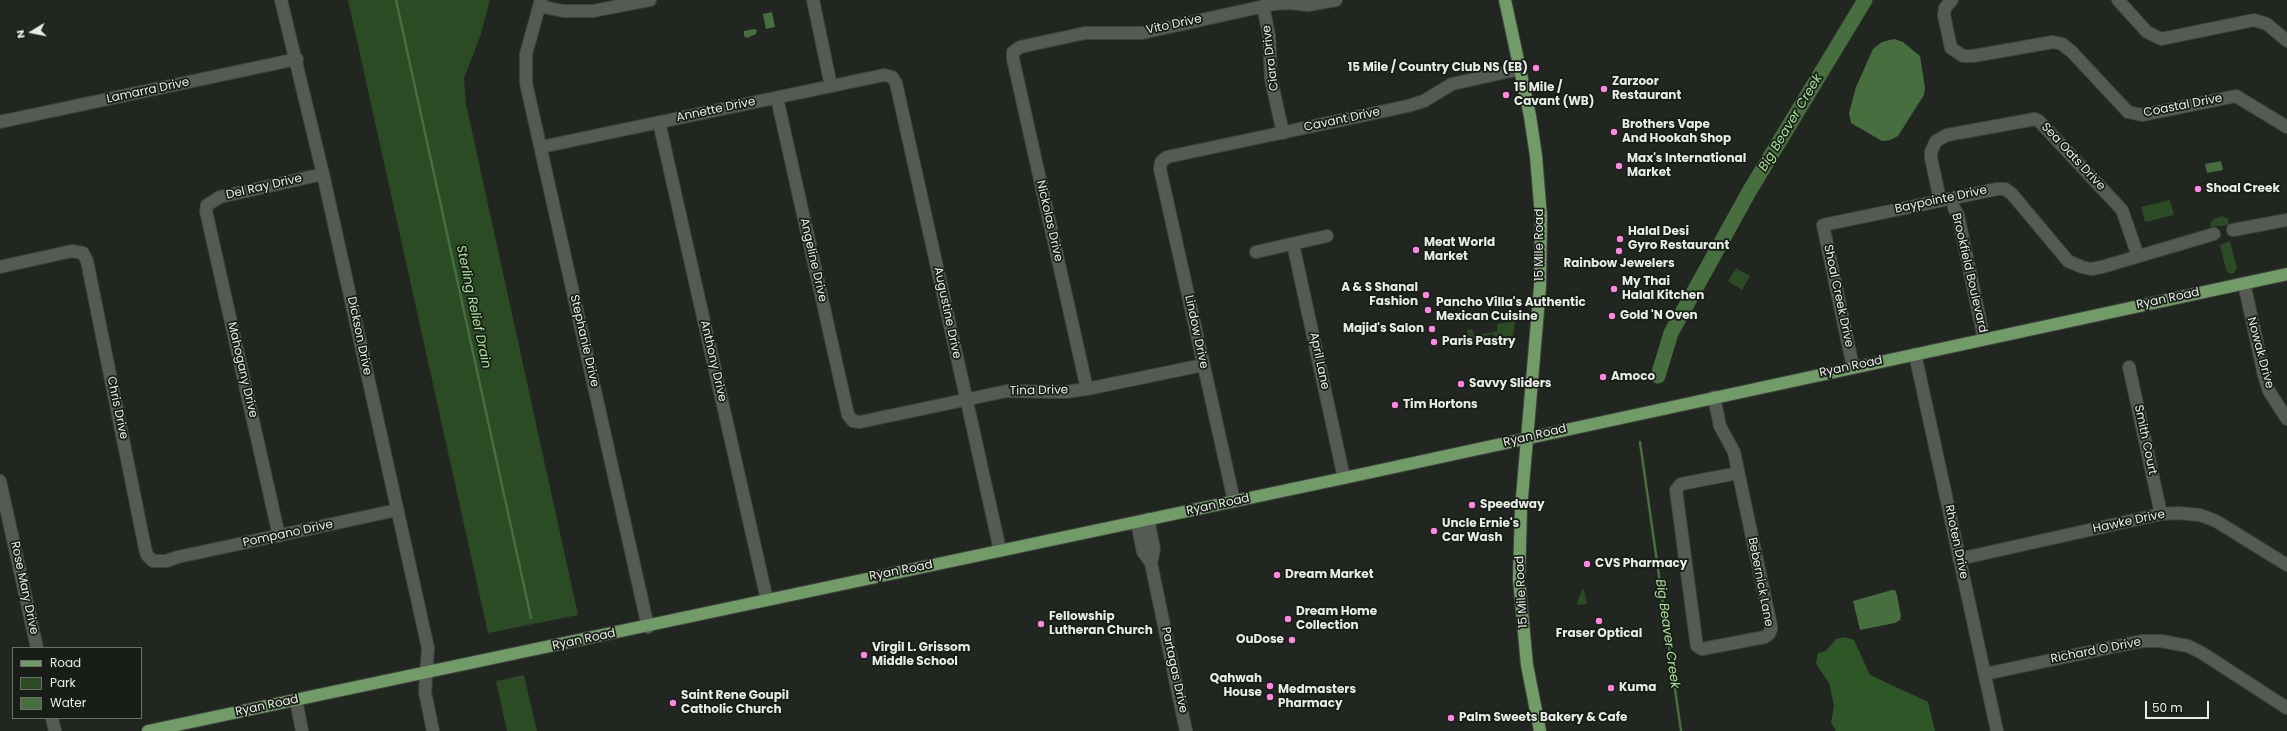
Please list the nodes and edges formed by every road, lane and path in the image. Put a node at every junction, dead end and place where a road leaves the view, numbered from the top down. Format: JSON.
{"nodes":[{"id":1,"x":281,"y":0,"type":"edge"},
{"id":2,"x":650,"y":0,"type":"edge"},
{"id":3,"x":813,"y":0,"type":"edge"},
{"id":4,"x":1336,"y":0,"type":"edge"},
{"id":5,"x":1505,"y":0,"type":"edge"},
{"id":6,"x":1952,"y":0,"type":"edge"},
{"id":7,"x":2118,"y":0,"type":"edge"},
{"id":8,"x":540,"y":3,"type":"edge"},
{"id":9,"x":1263,"y":6,"type":"junction"},
{"id":10,"x":2287,"y":41,"type":"edge"},
{"id":11,"x":1013,"y":52,"type":"joint"},
{"id":12,"x":296,"y":59,"type":"junction"},
{"id":13,"x":1520,"y":69,"type":"junction"},
{"id":14,"x":892,"y":77,"type":"joint"},
{"id":15,"x":831,"y":86,"type":"junction"},
{"id":16,"x":777,"y":98,"type":"junction"},
{"id":17,"x":0,"y":122,"type":"edge"},
{"id":18,"x":659,"y":122,"type":"junction"},
{"id":19,"x":2287,"y":128,"type":"edge"},
{"id":20,"x":1283,"y":133,"type":"junction"},
{"id":21,"x":540,"y":147,"type":"junction"},
{"id":22,"x":1161,"y":162,"type":"joint"},
{"id":23,"x":323,"y":174,"type":"junction"},
{"id":24,"x":1940,"y":200,"type":"junction"},
{"id":25,"x":207,"y":205,"type":"joint"},
{"id":26,"x":1954,"y":208,"type":"dead end"},
{"id":27,"x":2287,"y":220,"type":"edge"},
{"id":28,"x":1823,"y":225,"type":"joint"},
{"id":29,"x":2233,"y":230,"type":"dead end"},
{"id":30,"x":2214,"y":234,"type":"dead end"},
{"id":31,"x":1327,"y":236,"type":"dead end"},
{"id":32,"x":1293,"y":244,"type":"junction"},
{"id":33,"x":1256,"y":252,"type":"dead end"},
{"id":34,"x":2138,"y":256,"type":"junction"},
{"id":35,"x":0,"y":267,"type":"edge"},
{"id":36,"x":2287,"y":274,"type":"edge"},
{"id":37,"x":2244,"y":283,"type":"junction"},
{"id":38,"x":1984,"y":339,"type":"junction"},
{"id":39,"x":1915,"y":354,"type":"junction"},
{"id":40,"x":1203,"y":365,"type":"junction"},
{"id":41,"x":1853,"y":367,"type":"junction"},
{"id":42,"x":2129,"y":367,"type":"dead end"},
{"id":43,"x":1088,"y":390,"type":"junction"},
{"id":44,"x":1714,"y":397,"type":"junction"},
{"id":45,"x":966,"y":399,"type":"junction"},
{"id":46,"x":2287,"y":419,"type":"edge"},
{"id":47,"x":853,"y":421,"type":"joint"},
{"id":48,"x":1528,"y":437,"type":"junction"},
{"id":49,"x":1738,"y":473,"type":"junction"},
{"id":50,"x":1344,"y":478,"type":"junction"},
{"id":51,"x":0,"y":481,"type":"edge"},
{"id":52,"x":1234,"y":501,"type":"junction"},
{"id":53,"x":397,"y":510,"type":"junction"},
{"id":54,"x":2161,"y":514,"type":"junction"},
{"id":55,"x":1142,"y":521,"type":"junction"},
{"id":56,"x":279,"y":536,"type":"junction"},
{"id":57,"x":1000,"y":550,"type":"junction"},
{"id":58,"x":178,"y":557,"type":"joint"},
{"id":59,"x":1959,"y":558,"type":"junction"},
{"id":60,"x":2287,"y":565,"type":"edge"},
{"id":61,"x":767,"y":600,"type":"junction"},
{"id":62,"x":648,"y":627,"type":"junction"},
{"id":63,"x":37,"y":647,"type":"edge"},
{"id":64,"x":428,"y":673,"type":"junction"},
{"id":65,"x":1985,"y":674,"type":"junction"},
{"id":66,"x":296,"y":700,"type":"junction"},
{"id":67,"x":2287,"y":708,"type":"edge"},
{"id":68,"x":52,"y":719,"type":"edge"},
{"id":69,"x":55,"y":731,"type":"edge"},
{"id":70,"x":148,"y":731,"type":"edge"},
{"id":71,"x":302,"y":731,"type":"edge"},
{"id":72,"x":434,"y":731,"type":"edge"},
{"id":73,"x":1186,"y":731,"type":"edge"},
{"id":74,"x":1540,"y":731,"type":"edge"},
{"id":75,"x":1997,"y":731,"type":"edge"}],
"edges":[{"from":1,"to":12,"type":"street","name":"Dickson Drive"},
{"from":2,"to":8,"type":"street"},
{"from":3,"to":15,"type":"street"},
{"from":4,"to":9,"type":"street","name":"Vito Drive"},
{"from":5,"to":13,"type":"main road","name":"15 Mile Road"},
{"from":6,"to":19,"type":"street","name":"Coastal Drive"},
{"from":7,"to":10,"type":"street"},
{"from":8,"to":21,"type":"street","name":"Stephanie Drive"},
{"from":9,"to":11,"type":"street","name":"Vito Drive"},
{"from":9,"to":20,"type":"street","name":"Ciara Drive"},
{"from":11,"to":43,"type":"street","name":"Nickolas Drive"},
{"from":12,"to":17,"type":"street","name":"Lamarra Drive"},
{"from":12,"to":23,"type":"street","name":"Dickson Drive"},
{"from":13,"to":20,"type":"street","name":"Cavant Drive"},
{"from":13,"to":48,"type":"main road","name":"15 Mile Road"},
{"from":14,"to":15,"type":"street","name":"Annette Drive"},
{"from":14,"to":45,"type":"street","name":"Augustine Drive"},
{"from":15,"to":16,"type":"street","name":"Annette Drive"},
{"from":16,"to":18,"type":"street","name":"Annette Drive"},
{"from":16,"to":47,"type":"street","name":"Angeline Drive"},
{"from":18,"to":21,"type":"street","name":"Annette Drive"},
{"from":18,"to":61,"type":"street","name":"Anthony Drive"},
{"from":20,"to":22,"type":"street","name":"Cavant Drive"},
{"from":21,"to":62,"type":"street","name":"Stephanie Drive"},
{"from":22,"to":40,"type":"street","name":"Lindow Drive"},
{"from":23,"to":25,"type":"street","name":"Del Ray Drive"},
{"from":23,"to":53,"type":"street","name":"Dickson Drive"},
{"from":24,"to":28,"type":"street","name":"Baypointe Drive"},
{"from":24,"to":34,"type":"street","name":"Baypointe Drive"},
{"from":24,"to":34,"type":"street","name":"Sea Oats Drive"},
{"from":25,"to":56,"type":"street","name":"Mahogany Drive"},
{"from":26,"to":38,"type":"street","name":"Brookfield Boulevard"},
{"from":27,"to":29,"type":"street"},
{"from":28,"to":41,"type":"street","name":"Shoal Creek Drive"},
{"from":30,"to":34,"type":"street","name":"Baypointe Drive"},
{"from":31,"to":32,"type":"street"},
{"from":32,"to":33,"type":"street"},
{"from":32,"to":50,"type":"street","name":"April Lane"},
{"from":35,"to":58,"type":"street","name":"Chris Drive"},
{"from":36,"to":37,"type":"main road","name":"Ryan Road"},
{"from":37,"to":38,"type":"main road","name":"Ryan Road"},
{"from":37,"to":46,"type":"street","name":"Nowak Drive"},
{"from":38,"to":39,"type":"main road","name":"Ryan Road"},
{"from":39,"to":41,"type":"main road","name":"Ryan Road"},
{"from":39,"to":59,"type":"street","name":"Rhoten Drive"},
{"from":40,"to":43,"type":"street","name":"Tina Drive"},
{"from":40,"to":52,"type":"street","name":"Lindow Drive"},
{"from":41,"to":44,"type":"main road","name":"Ryan Road"},
{"from":42,"to":54,"type":"street","name":"Smith Court"},
{"from":43,"to":45,"type":"street","name":"Tina Drive"},
{"from":44,"to":48,"type":"main road","name":"Ryan Road"},
{"from":44,"to":49,"type":"street","name":"Bebernick Lane"},
{"from":45,"to":47,"type":"street","name":"Tina Drive"},
{"from":45,"to":57,"type":"street","name":"Augustine Drive"},
{"from":48,"to":50,"type":"main road","name":"Ryan Road"},
{"from":48,"to":74,"type":"main road","name":"15 Mile Road"},
{"from":49,"to":49,"type":"street","name":"Bebernick Lane"},
{"from":50,"to":52,"type":"main road","name":"Ryan Road"},
{"from":51,"to":63,"type":"street","name":"Rose Mary Drive"},
{"from":52,"to":55,"type":"main road","name":"Ryan Road"},
{"from":53,"to":56,"type":"street","name":"Pompano Drive"},
{"from":53,"to":64,"type":"street","name":"Dickson Drive"},
{"from":54,"to":59,"type":"street","name":"Hawke Drive"},
{"from":54,"to":60,"type":"street","name":"Hawke Drive"},
{"from":55,"to":57,"type":"main road","name":"Ryan Road"},
{"from":55,"to":73,"type":"street","name":"Partagas Drive"},
{"from":56,"to":58,"type":"street","name":"Pompano Drive"},
{"from":57,"to":61,"type":"main road","name":"Ryan Road"},
{"from":59,"to":65,"type":"street","name":"Rhoten Drive"},
{"from":61,"to":62,"type":"main road","name":"Ryan Road"},
{"from":62,"to":64,"type":"main road","name":"Ryan Road"},
{"from":64,"to":66,"type":"main road","name":"Ryan Road"},
{"from":64,"to":72,"type":"street","name":"Dickson Drive"},
{"from":65,"to":67,"type":"street","name":"Richard O Drive"},
{"from":65,"to":75,"type":"street","name":"Rhoten Drive"},
{"from":66,"to":70,"type":"main road","name":"Ryan Road"},
{"from":66,"to":71,"type":"street"},
{"from":68,"to":69,"type":"street"}]}
